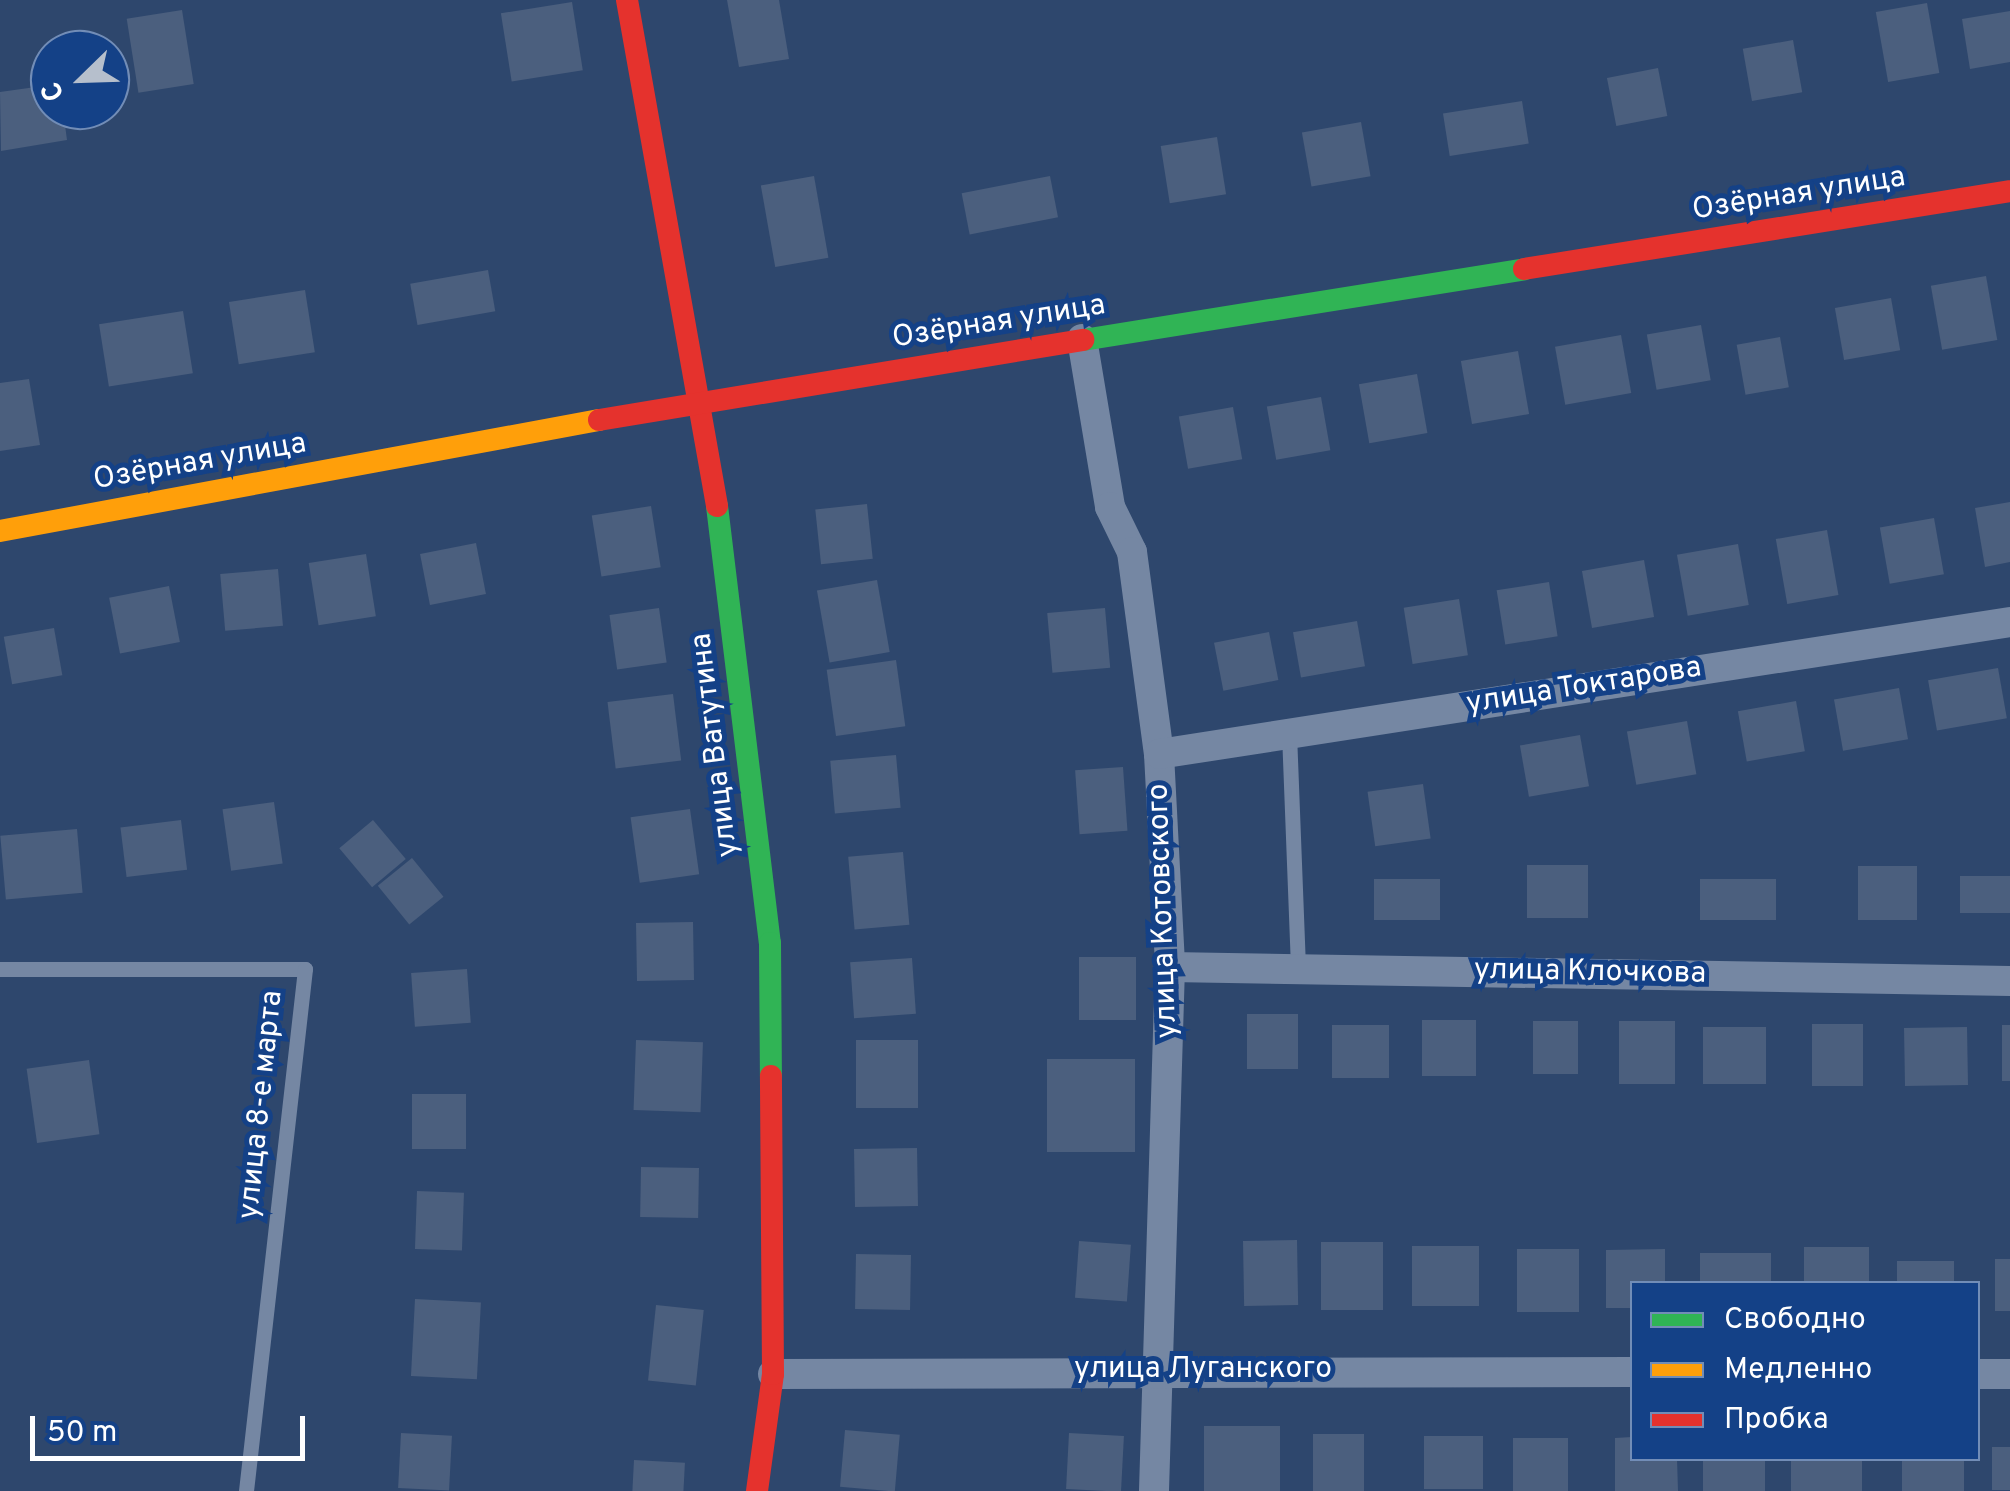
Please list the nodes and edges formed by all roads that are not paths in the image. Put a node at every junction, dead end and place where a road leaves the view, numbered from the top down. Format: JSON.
{"nodes":[{"id":1,"x":627,"y":0,"type":"edge"},
{"id":2,"x":2010,"y":191,"type":"edge"},
{"id":3,"x":1082,"y":339,"type":"junction"},
{"id":4,"x":704,"y":401,"type":"junction"},
{"id":5,"x":0,"y":530,"type":"edge"},
{"id":6,"x":2010,"y":622,"type":"edge"},
{"id":7,"x":1289,"y":733,"type":"junction"},
{"id":8,"x":1159,"y":754,"type":"junction"},
{"id":9,"x":1298,"y":966,"type":"junction"},
{"id":10,"x":1170,"y":967,"type":"junction"},
{"id":11,"x":0,"y":969,"type":"edge"},
{"id":12,"x":2010,"y":981,"type":"edge"},
{"id":13,"x":1162,"y":1369,"type":"junction"},
{"id":14,"x":1630,"y":1372,"type":"edge"},
{"id":15,"x":773,"y":1374,"type":"junction"},
{"id":16,"x":1980,"y":1374,"type":"edge"},
{"id":17,"x":2010,"y":1374,"type":"edge"},
{"id":18,"x":246,"y":1491,"type":"edge"},
{"id":19,"x":758,"y":1491,"type":"edge"},
{"id":20,"x":1154,"y":1491,"type":"edge"}],
"edges":[{"from":1,"to":4,"type":"street","name":"улица Ватутина"},
{"from":2,"to":3,"type":"street","name":"Озёрная улица"},
{"from":3,"to":4,"type":"street","name":"Озёрная улица"},
{"from":3,"to":8,"type":"street","name":"улица Котовского"},
{"from":4,"to":5,"type":"street","name":"Озёрная улица"},
{"from":4,"to":15,"type":"street","name":"улица Ватутина"},
{"from":6,"to":7,"type":"street","name":"улица Токтарова"},
{"from":7,"to":8,"type":"street","name":"улица Токтарова"},
{"from":7,"to":9,"type":"lane"},
{"from":8,"to":10,"type":"street","name":"улица Котовского"},
{"from":9,"to":10,"type":"street","name":"улица Клочкова"},
{"from":9,"to":12,"type":"street","name":"улица Клочкова"},
{"from":10,"to":13,"type":"street","name":"улица Котовского"},
{"from":11,"to":18,"type":"lane","name":"улица 8-е марта"},
{"from":13,"to":14,"type":"street","name":"улица Луганского"},
{"from":13,"to":15,"type":"street","name":"улица Луганского"},
{"from":13,"to":20,"type":"street","name":"улица Котовского"},
{"from":15,"to":19,"type":"street","name":"улица Ватутина"},
{"from":16,"to":17,"type":"street"}]}
